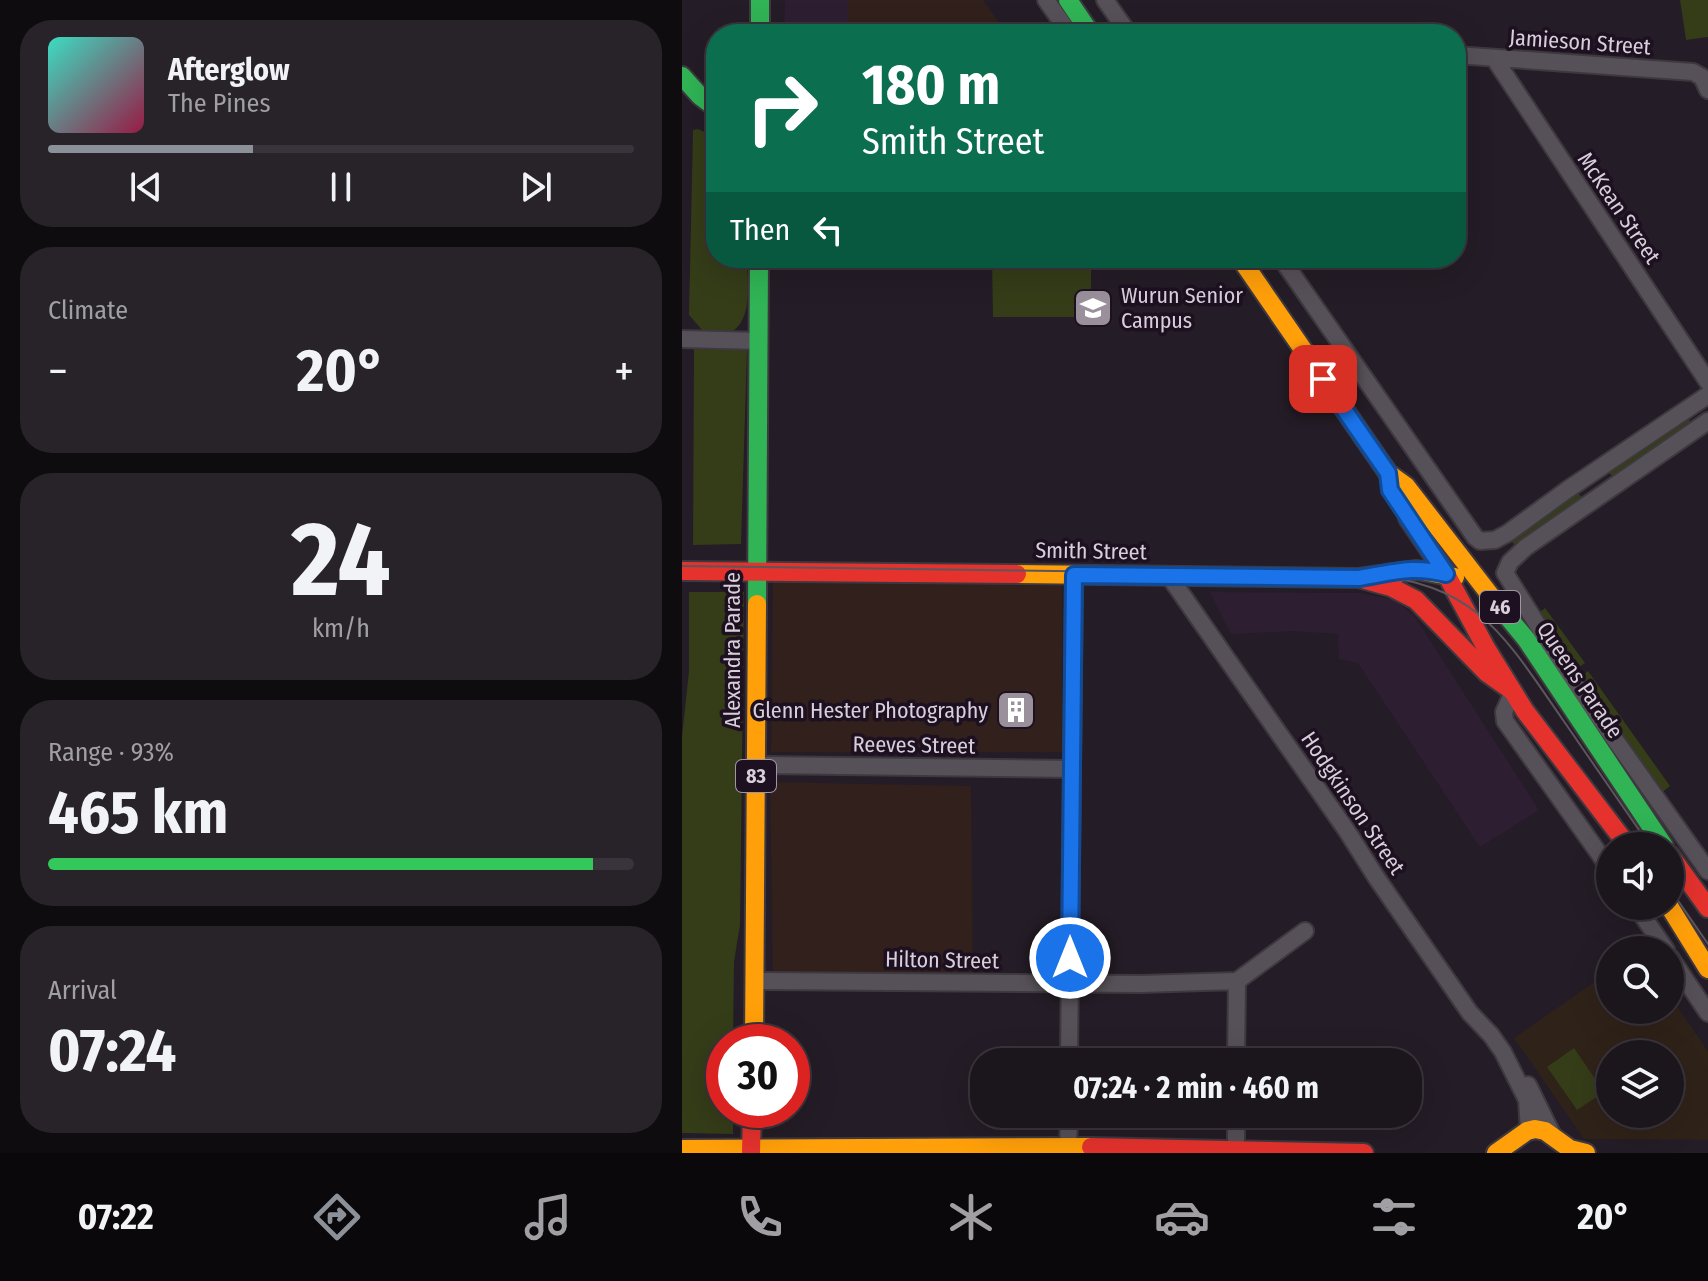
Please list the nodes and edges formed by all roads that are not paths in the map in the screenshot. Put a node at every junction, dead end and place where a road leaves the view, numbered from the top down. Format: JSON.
{"nodes":[{"id":1,"x":760,"y":0,"type":"edge"},
{"id":2,"x":1046,"y":0,"type":"edge"},
{"id":3,"x":1068,"y":0,"type":"edge"},
{"id":4,"x":1105,"y":0,"type":"edge"},
{"id":5,"x":760,"y":24,"type":"edge"},
{"id":6,"x":1063,"y":24,"type":"edge"},
{"id":7,"x":1084,"y":24,"type":"edge"},
{"id":8,"x":1122,"y":24,"type":"edge"},
{"id":9,"x":1466,"y":56,"type":"edge"},
{"id":10,"x":1494,"y":58,"type":"junction"},
{"id":11,"x":682,"y":76,"type":"edge"},
{"id":12,"x":1704,"y":83,"type":"edge"},
{"id":13,"x":706,"y":100,"type":"edge"},
{"id":14,"x":759,"y":268,"type":"edge"},
{"id":15,"x":1247,"y":268,"type":"edge"},
{"id":16,"x":1288,"y":268,"type":"edge"},
{"id":17,"x":682,"y":339,"type":"edge"},
{"id":18,"x":759,"y":341,"type":"junction"},
{"id":19,"x":1708,"y":382,"type":"edge"},
{"id":20,"x":1708,"y":395,"type":"edge"},
{"id":21,"x":1708,"y":421,"type":"edge"},
{"id":22,"x":1598,"y":469,"type":"junction"},
{"id":23,"x":1388,"y":473,"type":"junction"},
{"id":24,"x":1610,"y":488,"type":"junction"},
{"id":25,"x":1506,"y":535,"type":"junction"},
{"id":26,"x":1518,"y":554,"type":"junction"},
{"id":27,"x":682,"y":571,"type":"edge"},
{"id":28,"x":756,"y":571,"type":"junction"},
{"id":29,"x":1446,"y":574,"type":"junction"},
{"id":30,"x":1074,"y":575,"type":"junction"},
{"id":31,"x":1169,"y":576,"type":"junction"},
{"id":32,"x":1359,"y":578,"type":"junction"},
{"id":33,"x":1492,"y":597,"type":"junction"},
{"id":34,"x":1512,"y":691,"type":"junction"},
{"id":35,"x":756,"y":765,"type":"junction"},
{"id":36,"x":1072,"y":769,"type":"junction"},
{"id":37,"x":1617,"y":832,"type":"edge"},
{"id":38,"x":1654,"y":832,"type":"edge"},
{"id":39,"x":1596,"y":849,"type":"edge"},
{"id":40,"x":1708,"y":871,"type":"edge"},
{"id":41,"x":1684,"y":875,"type":"edge"},
{"id":42,"x":1708,"y":908,"type":"edge"},
{"id":43,"x":1678,"y":920,"type":"edge"},
{"id":44,"x":1305,"y":931,"type":"dead end"},
{"id":45,"x":1708,"y":969,"type":"edge"},
{"id":46,"x":1684,"y":978,"type":"edge"},
{"id":47,"x":755,"y":981,"type":"junction"},
{"id":48,"x":1237,"y":981,"type":"junction"},
{"id":49,"x":1070,"y":984,"type":"junction"},
{"id":50,"x":1708,"y":1013,"type":"edge"},
{"id":51,"x":754,"y":1024,"type":"edge"},
{"id":52,"x":1069,"y":1048,"type":"edge"},
{"id":53,"x":1236,"y":1048,"type":"edge"},
{"id":54,"x":1503,"y":1052,"type":"junction"},
{"id":55,"x":752,"y":1128,"type":"edge"},
{"id":56,"x":1069,"y":1128,"type":"edge"},
{"id":57,"x":1236,"y":1128,"type":"edge"},
{"id":58,"x":1554,"y":1138,"type":"junction"},
{"id":59,"x":1523,"y":1140,"type":"edge"},
{"id":60,"x":682,"y":1149,"type":"edge"},
{"id":61,"x":966,"y":1150,"type":"edge"},
{"id":62,"x":1068,"y":1150,"type":"edge"},
{"id":63,"x":751,"y":1151,"type":"edge"},
{"id":64,"x":1236,"y":1152,"type":"edge"},
{"id":65,"x":1292,"y":1152,"type":"edge"},
{"id":66,"x":1364,"y":1153,"type":"edge"},
{"id":67,"x":1496,"y":1153,"type":"edge"},
{"id":68,"x":1586,"y":1153,"type":"edge"}],
"edges":[{"from":1,"to":5,"type":"main road"},
{"from":2,"to":6,"type":"street"},
{"from":3,"to":7,"type":"main road"},
{"from":4,"to":8,"type":"street"},
{"from":9,"to":10,"type":"street","name":"Jamieson Street"},
{"from":10,"to":12,"type":"street","name":"Jamieson Street"},
{"from":10,"to":19,"type":"street","name":"McKean Street"},
{"from":11,"to":13,"type":"main road"},
{"from":14,"to":18,"type":"main road","name":"Alexandra Parade","number":"83"},
{"from":15,"to":23,"type":"main road","name":"Queens Parade","number":"46"},
{"from":16,"to":25,"type":"street"},
{"from":17,"to":18,"type":"street"},
{"from":18,"to":28,"type":"main road","name":"Alexandra Parade","number":"83"},
{"from":20,"to":22,"type":"street"},
{"from":21,"to":24,"type":"street"},
{"from":22,"to":24,"type":"street"},
{"from":22,"to":25,"type":"street"},
{"from":23,"to":29,"type":"main road","name":"Queens Parade","number":"46"},
{"from":23,"to":33,"type":"main road","name":"Queens Parade","number":"46"},
{"from":24,"to":26,"type":"street"},
{"from":25,"to":26,"type":"street"},
{"from":26,"to":40,"type":"street","name":"Queens Parade"},
{"from":27,"to":28,"type":"main road","name":"Smith Street"},
{"from":28,"to":30,"type":"main road","name":"Smith Street"},
{"from":28,"to":35,"type":"main road","name":"Alexandra Parade","number":"83"},
{"from":29,"to":32,"type":"main road","name":"Smith Street"},
{"from":29,"to":33,"type":"main road","name":"Smith Street"},
{"from":29,"to":34,"type":"main road","name":"Queens Parade","number":"46"},
{"from":30,"to":31,"type":"main road","name":"Smith Street"},
{"from":30,"to":36,"type":"street"},
{"from":31,"to":32,"type":"main road","name":"Smith Street"},
{"from":31,"to":54,"type":"street","name":"Hodgkinson Street"},
{"from":32,"to":34,"type":"main road"},
{"from":33,"to":38,"type":"main road","name":"Queens Parade","number":"46"},
{"from":34,"to":37,"type":"main road","name":"Queens Parade","number":"46"},
{"from":34,"to":39,"type":"street"},
{"from":35,"to":36,"type":"street","name":"Reeves Street"},
{"from":35,"to":47,"type":"main road","name":"Alexandra Parade","number":"83"},
{"from":36,"to":49,"type":"street"},
{"from":41,"to":42,"type":"main road"},
{"from":43,"to":45,"type":"main road"},
{"from":44,"to":48,"type":"street"},
{"from":46,"to":50,"type":"street"},
{"from":47,"to":49,"type":"street","name":"Hilton Street"},
{"from":47,"to":51,"type":"main road","name":"Alexandra Parade","number":"83"},
{"from":48,"to":49,"type":"street","name":"Hilton Street"},
{"from":48,"to":53,"type":"street"},
{"from":49,"to":52,"type":"street"},
{"from":54,"to":58,"type":"street","name":"Hodgkinson Street"},
{"from":54,"to":59,"type":"street","name":"Hodgkinson Street"},
{"from":55,"to":63,"type":"main road"},
{"from":56,"to":62,"type":"street"},
{"from":57,"to":64,"type":"street"},
{"from":58,"to":59,"type":"main road"},
{"from":58,"to":68,"type":"main road"},
{"from":59,"to":67,"type":"main road"},
{"from":60,"to":63,"type":"main road"},
{"from":61,"to":62,"type":"main road"},
{"from":61,"to":63,"type":"main road"},
{"from":62,"to":64,"type":"main road"},
{"from":64,"to":65,"type":"main road"},
{"from":65,"to":66,"type":"main road"}]}
